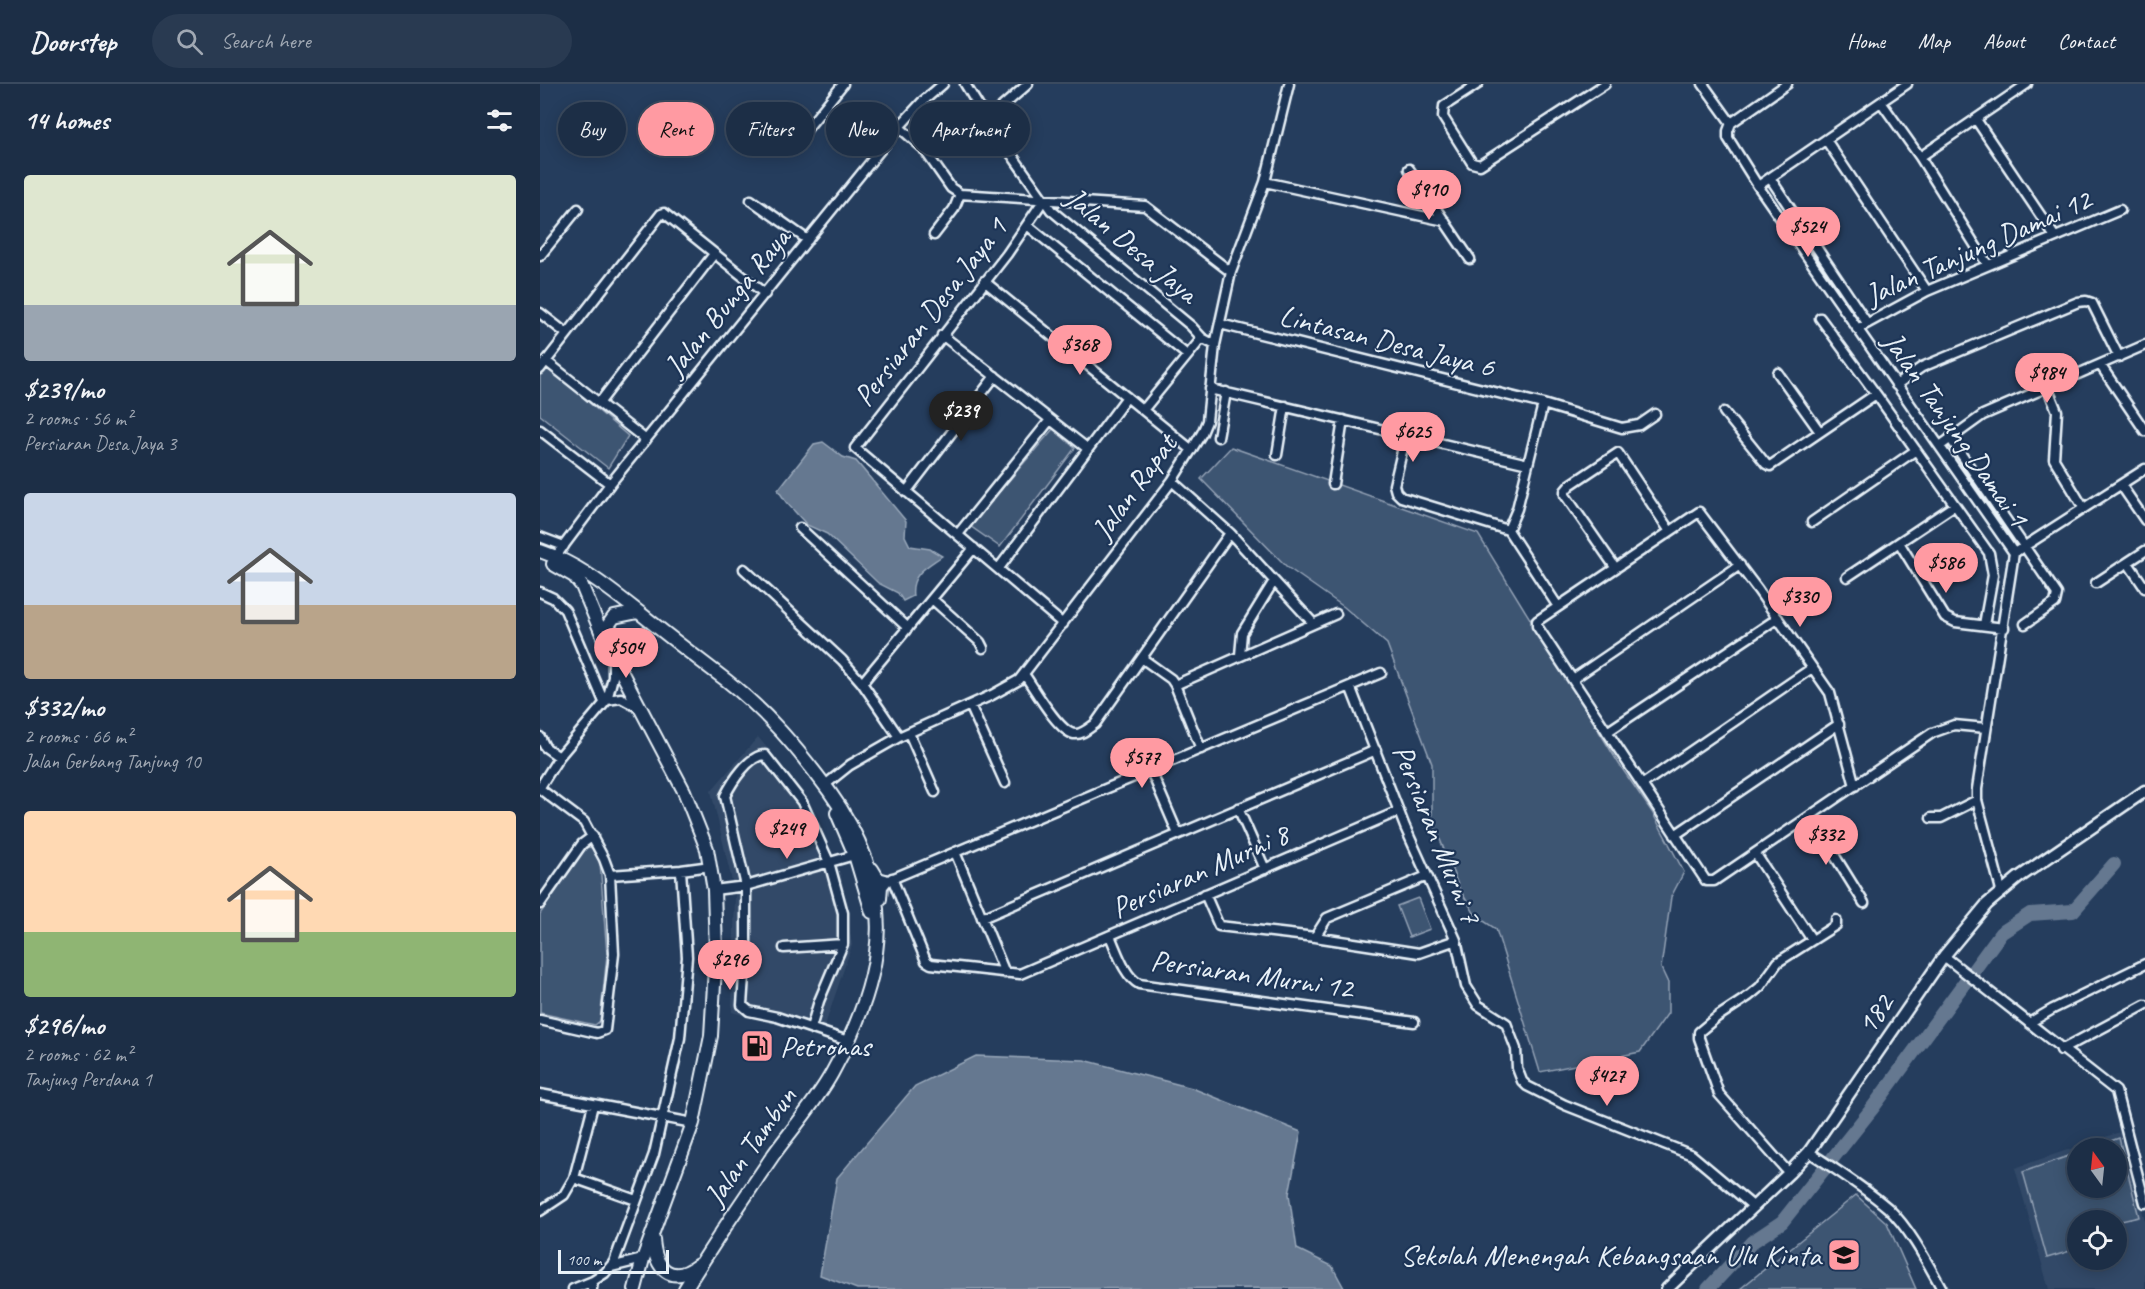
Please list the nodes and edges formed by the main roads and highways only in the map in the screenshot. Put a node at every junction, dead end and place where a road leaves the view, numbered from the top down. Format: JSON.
{"nodes":[{"id":1,"x":540,"y":551,"type":"edge"},
{"id":2,"x":540,"y":559,"type":"edge"},
{"id":3,"x":638,"y":612,"type":"junction"},
{"id":4,"x":604,"y":639,"type":"junction"},
{"id":5,"x":862,"y":855,"type":"junction"},
{"id":6,"x":877,"y":922,"type":"junction"},
{"id":7,"x":653,"y":1233,"type":"junction"},
{"id":8,"x":702,"y":1263,"type":"junction"},
{"id":9,"x":635,"y":1289,"type":"edge"},
{"id":10,"x":685,"y":1289,"type":"edge"}],
"edges":[{"from":1,"to":3,"type":"main road","name":"Jalan Tambun"},
{"from":2,"to":4,"type":"main road"},
{"from":3,"to":4,"type":"main road"},
{"from":3,"to":5,"type":"main road","name":"Jalan Tambun"},
{"from":4,"to":7,"type":"main road"},
{"from":5,"to":6,"type":"main road","name":"Jalan Tambun"},
{"from":5,"to":6,"type":"main road"},
{"from":6,"to":8,"type":"main road","name":"Jalan Tambun"},
{"from":7,"to":8,"type":"main road"},
{"from":7,"to":9,"type":"main road"},
{"from":8,"to":10,"type":"main road","name":"Jalan Tambun"}]}
